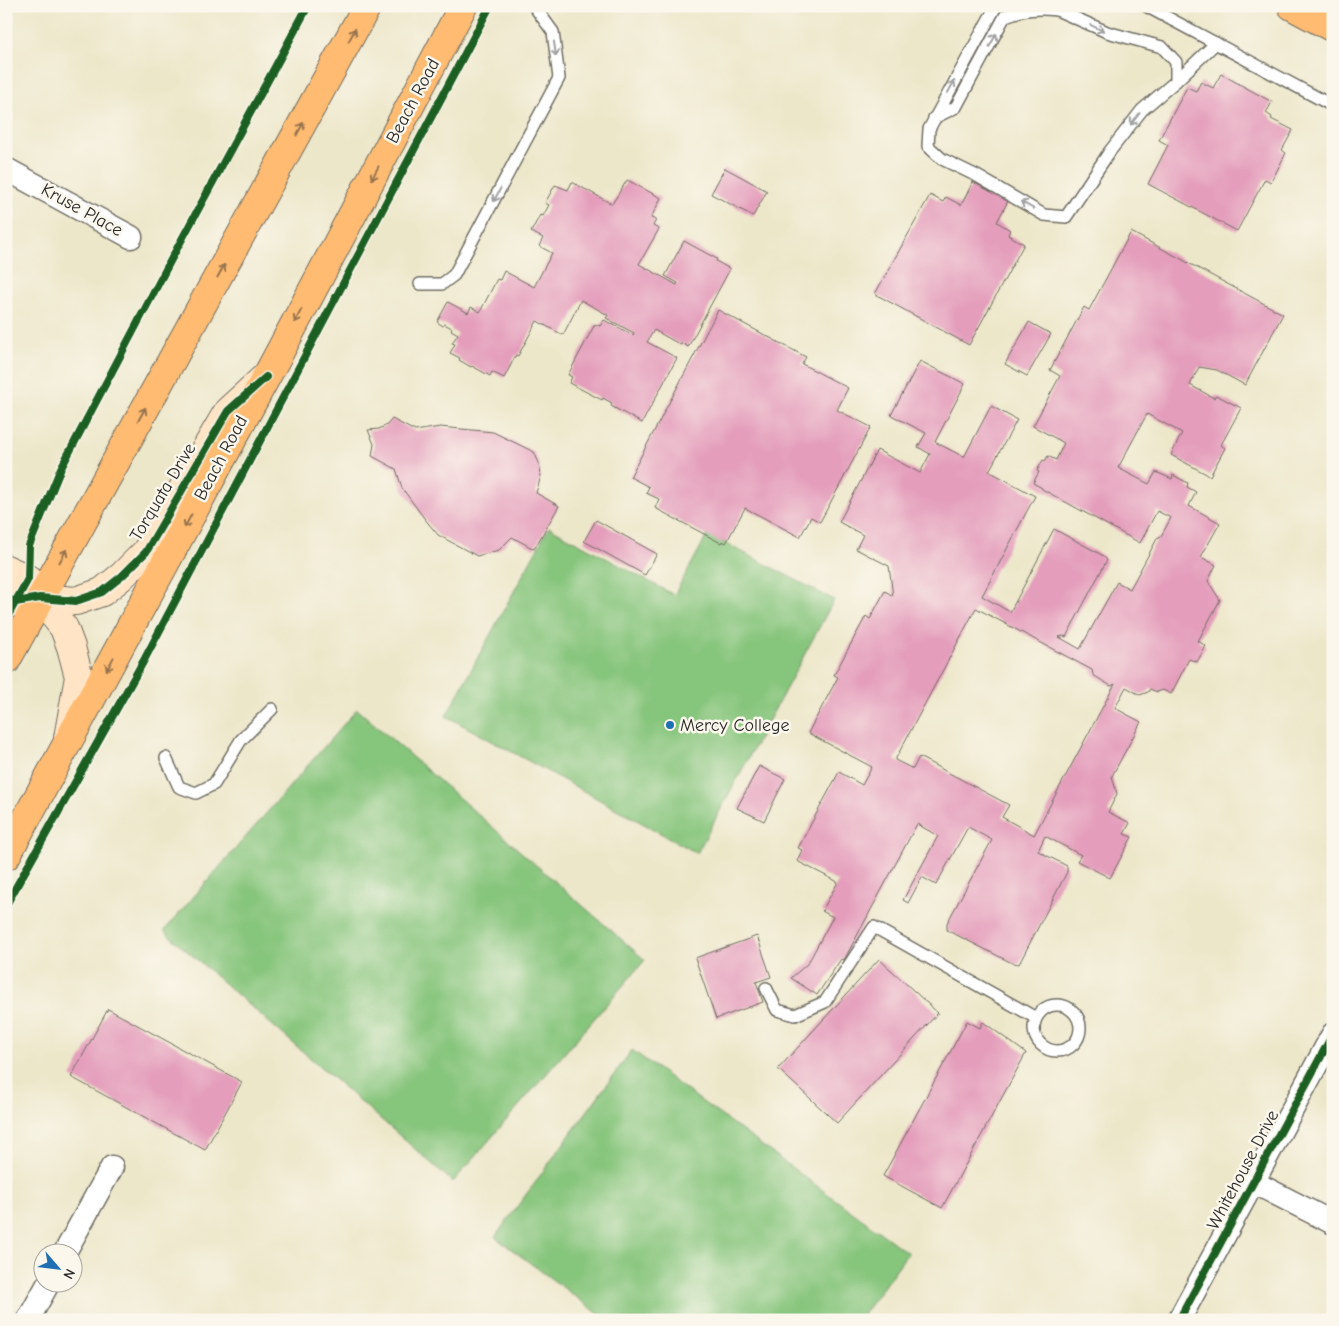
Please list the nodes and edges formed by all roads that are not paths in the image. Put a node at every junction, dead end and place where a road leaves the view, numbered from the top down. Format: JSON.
{"nodes":[{"id":1,"x":367,"y":6,"type":"edge"},
{"id":2,"x":463,"y":6,"type":"edge"},
{"id":3,"x":534,"y":6,"type":"edge"},
{"id":4,"x":996,"y":6,"type":"edge"},
{"id":5,"x":1146,"y":6,"type":"edge"},
{"id":6,"x":1292,"y":6,"type":"edge"},
{"id":7,"x":1056,"y":8,"type":"edge"},
{"id":8,"x":1333,"y":28,"type":"edge"},
{"id":9,"x":1216,"y":43,"type":"junction"},
{"id":10,"x":1176,"y":80,"type":"junction"},
{"id":11,"x":1333,"y":106,"type":"edge"},
{"id":12,"x":934,"y":118,"type":"junction"},
{"id":13,"x":6,"y":169,"type":"edge"},
{"id":14,"x":131,"y":237,"type":"dead end"},
{"id":15,"x":420,"y":284,"type":"dead end"},
{"id":16,"x":266,"y":377,"type":"junction"},
{"id":17,"x":6,"y":569,"type":"edge"},
{"id":18,"x":6,"y":598,"type":"edge"},
{"id":19,"x":40,"y":598,"type":"junction"},
{"id":20,"x":6,"y":661,"type":"edge"},
{"id":21,"x":272,"y":709,"type":"dead end"},
{"id":22,"x":67,"y":744,"type":"junction"},
{"id":23,"x":166,"y":758,"type":"dead end"},
{"id":24,"x":6,"y":856,"type":"edge"},
{"id":25,"x":766,"y":988,"type":"dead end"},
{"id":26,"x":1036,"y":1018,"type":"junction"},
{"id":27,"x":1333,"y":1034,"type":"edge"},
{"id":28,"x":112,"y":1167,"type":"dead end"},
{"id":29,"x":1253,"y":1182,"type":"junction"},
{"id":30,"x":1333,"y":1223,"type":"edge"},
{"id":31,"x":70,"y":1244,"type":"edge"},
{"id":32,"x":42,"y":1294,"type":"edge"},
{"id":33,"x":28,"y":1320,"type":"edge"},
{"id":34,"x":1180,"y":1320,"type":"edge"}],
"edges":[{"from":19,"to":1,"type":"main road","one_way":true},
{"from":2,"to":16,"type":"main road","name":"Beach Road","one_way":true},
{"from":3,"to":15,"type":"lane","one_way":true},
{"from":12,"to":4,"type":"lane","one_way":true},
{"from":5,"to":9,"type":"lane"},
{"from":6,"to":8,"type":"main road"},
{"from":7,"to":10,"type":"lane","one_way":true},
{"from":12,"to":7,"type":"lane","one_way":true},
{"from":9,"to":10,"type":"lane"},
{"from":9,"to":11,"type":"lane"},
{"from":10,"to":12,"type":"lane","one_way":true},
{"from":13,"to":14,"type":"street","name":"Kruse Place"},
{"from":16,"to":19,"type":"street","name":"Torquata Drive"},
{"from":16,"to":22,"type":"main road","name":"Beach Road","one_way":true},
{"from":17,"to":19,"type":"street"},
{"from":18,"to":19,"type":"street","name":"Torquata Drive"},
{"from":19,"to":20,"type":"main road"},
{"from":19,"to":22,"type":"street"},
{"from":21,"to":23,"type":"lane"},
{"from":22,"to":24,"type":"main road","name":"Beach Road"},
{"from":25,"to":26,"type":"lane"},
{"from":26,"to":26,"type":"lane"},
{"from":27,"to":29,"type":"street","name":"Whitehouse Drive"},
{"from":28,"to":31,"type":"street"},
{"from":29,"to":30,"type":"street"},
{"from":29,"to":34,"type":"street","name":"Whitehouse Drive"},
{"from":32,"to":33,"type":"street"}]}
